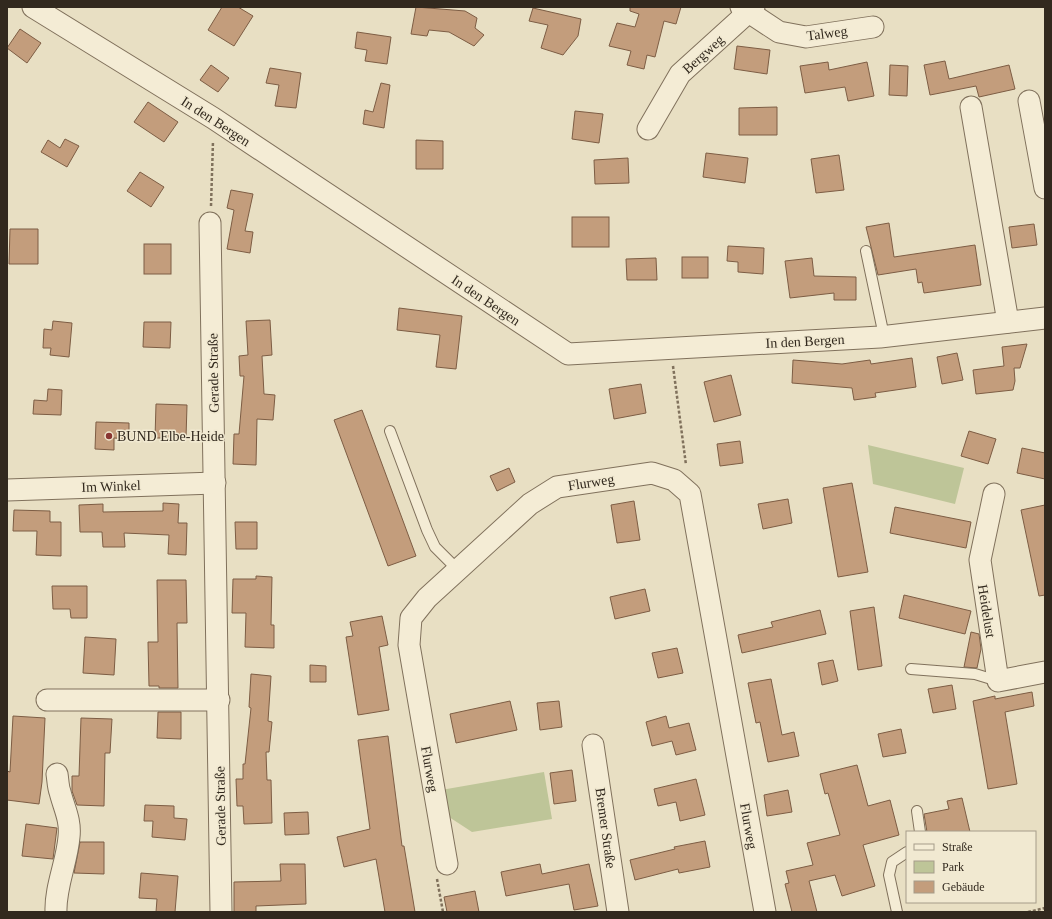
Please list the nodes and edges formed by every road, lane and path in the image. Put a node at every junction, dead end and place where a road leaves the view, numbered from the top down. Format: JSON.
{"nodes":[{"id":1,"x":33,"y":7,"type":"edge"},
{"id":2,"x":748,"y":9,"type":"edge"},
{"id":3,"x":872,"y":27,"type":"dead end"},
{"id":4,"x":1029,"y":100,"type":"dead end"},
{"id":5,"x":971,"y":107,"type":"dead end"},
{"id":6,"x":213,"y":118,"type":"junction"},
{"id":7,"x":648,"y":129,"type":"dead end"},
{"id":8,"x":1045,"y":188,"type":"edge"},
{"id":9,"x":210,"y":223,"type":"joint"},
{"id":10,"x":866,"y":251,"type":"dead end"},
{"id":11,"x":1045,"y":318,"type":"edge"},
{"id":12,"x":1008,"y":322,"type":"junction"},
{"id":13,"x":884,"y":336,"type":"junction"},
{"id":14,"x":670,"y":348,"type":"junction"},
{"id":15,"x":390,"y":431,"type":"dead end"},
{"id":16,"x":215,"y":482,"type":"junction"},
{"id":17,"x":7,"y":490,"type":"edge"},
{"id":18,"x":690,"y":494,"type":"junction"},
{"id":19,"x":994,"y":494,"type":"dead end"},
{"id":20,"x":458,"y":570,"type":"junction"},
{"id":21,"x":911,"y":669,"type":"dead end"},
{"id":22,"x":1045,"y":672,"type":"edge"},
{"id":23,"x":998,"y":681,"type":"junction"},
{"id":24,"x":47,"y":700,"type":"dead end"},
{"id":25,"x":219,"y":700,"type":"junction"},
{"id":26,"x":593,"y":745,"type":"dead end"},
{"id":27,"x":57,"y":774,"type":"dead end"},
{"id":28,"x":917,"y":811,"type":"dead end"},
{"id":29,"x":920,"y":831,"type":"edge"},
{"id":30,"x":906,"y":853,"type":"edge"},
{"id":31,"x":447,"y":864,"type":"joint"},
{"id":32,"x":1045,"y":908,"type":"edge"},
{"id":33,"x":56,"y":912,"type":"edge"},
{"id":34,"x":221,"y":912,"type":"edge"},
{"id":35,"x":443,"y":912,"type":"edge"},
{"id":36,"x":618,"y":912,"type":"edge"},
{"id":37,"x":764,"y":912,"type":"edge"},
{"id":38,"x":897,"y":912,"type":"edge"},
{"id":39,"x":1028,"y":912,"type":"edge"}],
"edges":[{"from":1,"to":6,"type":"street","name":"In den Bergen"},
{"from":2,"to":3,"type":"street","name":"Talweg"},
{"from":2,"to":7,"type":"street","name":"Bergweg"},
{"from":4,"to":8,"type":"street"},
{"from":5,"to":12,"type":"street"},
{"from":6,"to":9,"type":"path"},
{"from":6,"to":14,"type":"street","name":"In den Bergen"},
{"from":9,"to":16,"type":"street","name":"Gerade Straße"},
{"from":10,"to":13,"type":"lane"},
{"from":11,"to":12,"type":"street","name":"In den Bergen"},
{"from":12,"to":13,"type":"street","name":"In den Bergen"},
{"from":13,"to":14,"type":"street","name":"In den Bergen"},
{"from":14,"to":18,"type":"path"},
{"from":15,"to":20,"type":"lane"},
{"from":16,"to":17,"type":"street","name":"Im Winkel"},
{"from":16,"to":25,"type":"street","name":"Gerade Straße"},
{"from":18,"to":20,"type":"street","name":"Flurweg"},
{"from":18,"to":37,"type":"street","name":"Flurweg"},
{"from":19,"to":23,"type":"street","name":"Heidelust"},
{"from":20,"to":31,"type":"street","name":"Flurweg"},
{"from":21,"to":23,"type":"lane"},
{"from":22,"to":23,"type":"street"},
{"from":24,"to":25,"type":"street"},
{"from":25,"to":34,"type":"street","name":"Gerade Straße"},
{"from":26,"to":36,"type":"street","name":"Bremer Straße"},
{"from":27,"to":33,"type":"street"},
{"from":28,"to":29,"type":"lane"},
{"from":30,"to":38,"type":"lane"},
{"from":31,"to":35,"type":"path"},
{"from":32,"to":39,"type":"path"}]}
